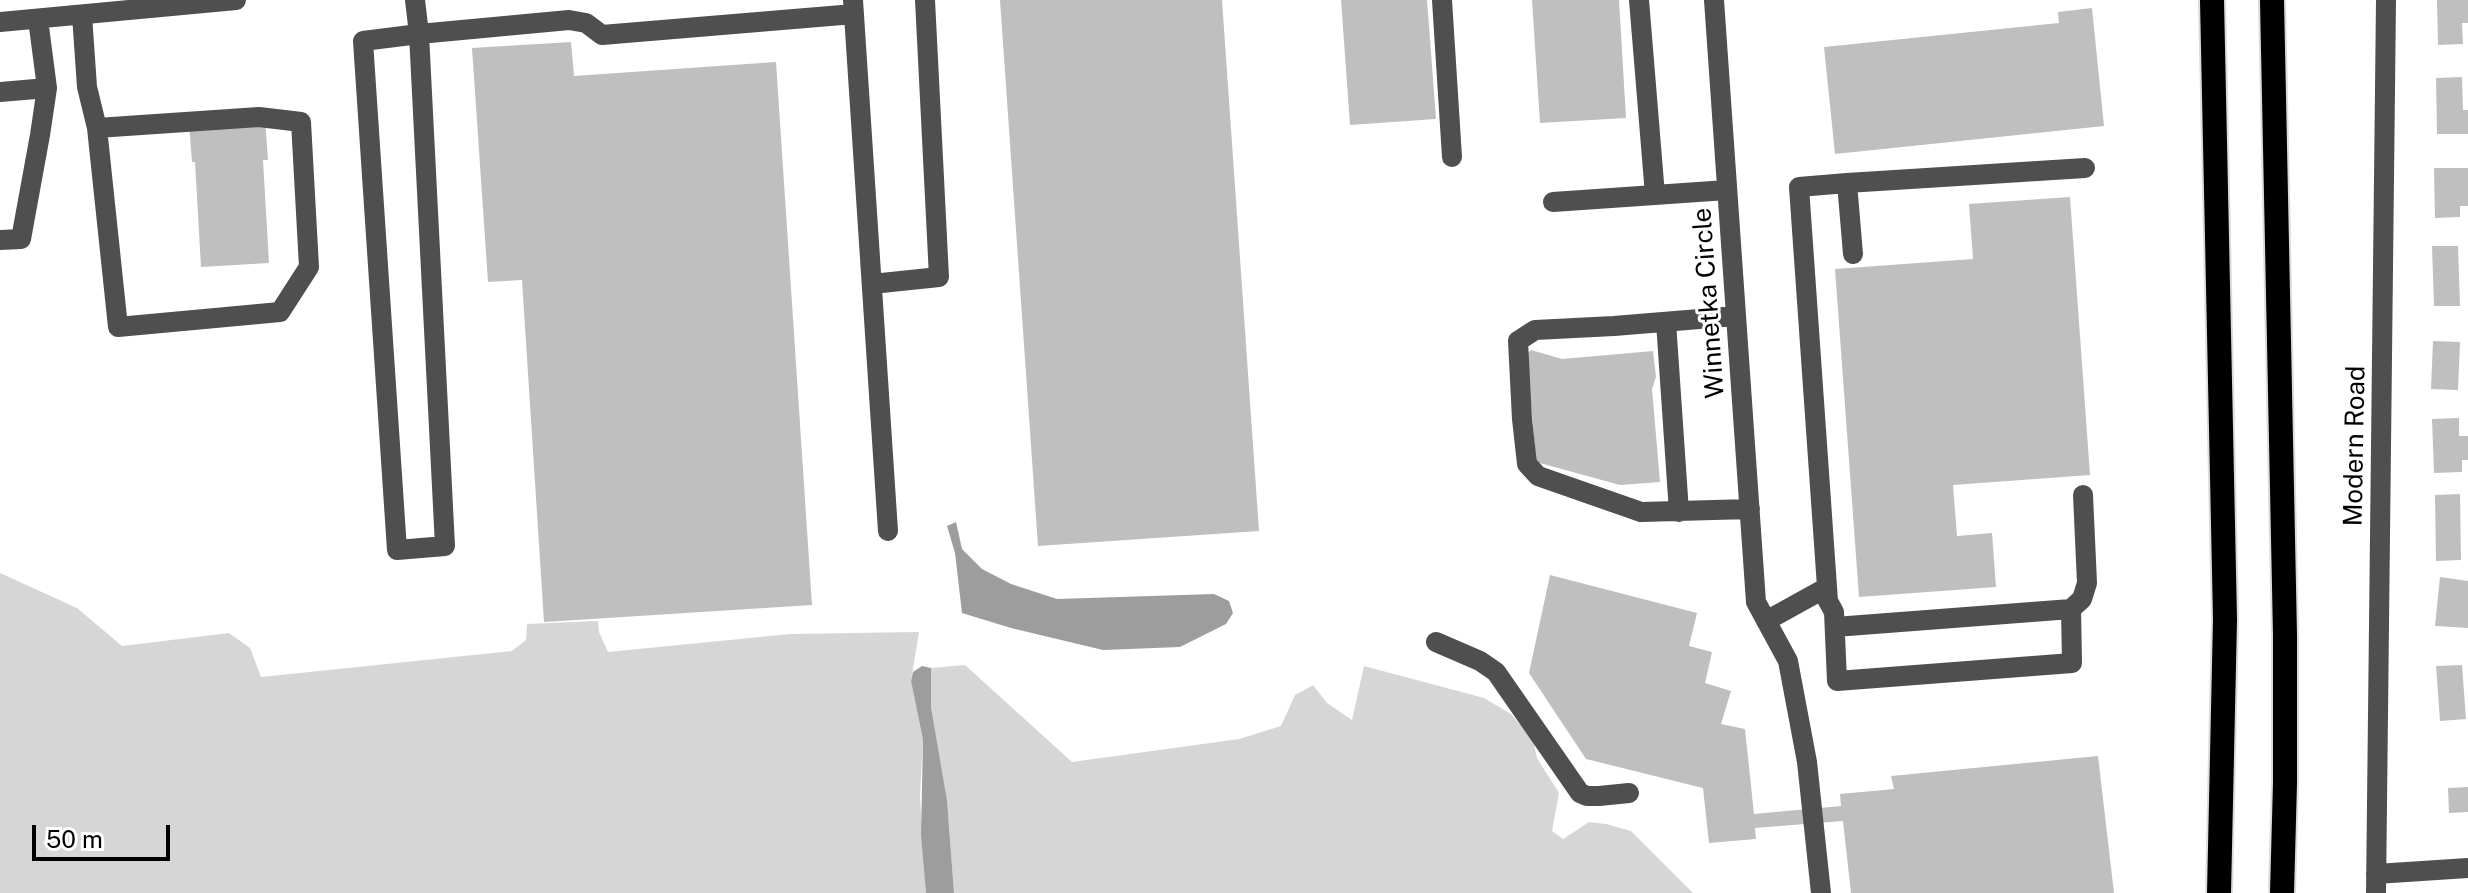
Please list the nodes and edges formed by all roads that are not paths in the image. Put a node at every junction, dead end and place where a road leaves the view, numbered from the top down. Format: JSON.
{"nodes":[{"id":1,"x":236,"y":0,"type":"edge"},
{"id":2,"x":415,"y":0,"type":"edge"},
{"id":3,"x":925,"y":0,"type":"edge"},
{"id":4,"x":1442,"y":0,"type":"edge"},
{"id":5,"x":1639,"y":0,"type":"edge"},
{"id":6,"x":1714,"y":0,"type":"edge"},
{"id":7,"x":2212,"y":0,"type":"edge"},
{"id":8,"x":2272,"y":0,"type":"edge"},
{"id":9,"x":2386,"y":0,"type":"edge"},
{"id":10,"x":164,"y":4,"type":"edge"},
{"id":11,"x":854,"y":7,"type":"edge"},
{"id":12,"x":82,"y":15,"type":"junction"},
{"id":13,"x":38,"y":19,"type":"junction"},
{"id":14,"x":0,"y":22,"type":"edge"},
{"id":15,"x":419,"y":34,"type":"junction"},
{"id":16,"x":47,"y":88,"type":"junction"},
{"id":17,"x":0,"y":92,"type":"edge"},
{"id":18,"x":97,"y":128,"type":"junction"},
{"id":19,"x":1452,"y":157,"type":"dead end"},
{"id":20,"x":2085,"y":168,"type":"dead end"},
{"id":21,"x":1847,"y":183,"type":"junction"},
{"id":22,"x":1727,"y":190,"type":"junction"},
{"id":23,"x":1655,"y":195,"type":"junction"},
{"id":24,"x":1553,"y":202,"type":"dead end"},
{"id":25,"x":10,"y":240,"type":"edge"},
{"id":26,"x":1853,"y":254,"type":"dead end"},
{"id":27,"x":872,"y":284,"type":"junction"},
{"id":28,"x":1736,"y":316,"type":"junction"},
{"id":29,"x":1666,"y":322,"type":"junction"},
{"id":30,"x":2083,"y":495,"type":"dead end"},
{"id":31,"x":1750,"y":509,"type":"junction"},
{"id":32,"x":1679,"y":512,"type":"junction"},
{"id":33,"x":888,"y":531,"type":"dead end"},
{"id":34,"x":1828,"y":601,"type":"junction"},
{"id":35,"x":2071,"y":609,"type":"junction"},
{"id":36,"x":1766,"y":621,"type":"junction"},
{"id":37,"x":1835,"y":627,"type":"junction"},
{"id":38,"x":1436,"y":642,"type":"dead end"},
{"id":39,"x":1629,"y":793,"type":"dead end"},
{"id":40,"x":2468,"y":868,"type":"edge"},
{"id":41,"x":2376,"y":883,"type":"edge"},
{"id":42,"x":1821,"y":893,"type":"edge"},
{"id":43,"x":2219,"y":893,"type":"edge"},
{"id":44,"x":2284,"y":893,"type":"edge"}],
"edges":[{"from":1,"to":10,"type":"street"},
{"from":2,"to":15,"type":"street"},
{"from":3,"to":27,"type":"street"},
{"from":4,"to":19,"type":"street"},
{"from":5,"to":23,"type":"street"},
{"from":6,"to":22,"type":"street","name":"Winnetka Circle"},
{"from":7,"to":43,"type":"highway"},
{"from":8,"to":44,"type":"highway"},
{"from":9,"to":41,"type":"street","name":"Modern Road"},
{"from":10,"to":12,"type":"street"},
{"from":11,"to":15,"type":"street"},
{"from":11,"to":27,"type":"street"},
{"from":12,"to":13,"type":"street"},
{"from":12,"to":18,"type":"street"},
{"from":13,"to":14,"type":"street"},
{"from":13,"to":16,"type":"street"},
{"from":15,"to":15,"type":"street"},
{"from":16,"to":17,"type":"street"},
{"from":16,"to":25,"type":"street"},
{"from":18,"to":18,"type":"street"},
{"from":20,"to":21,"type":"street"},
{"from":21,"to":26,"type":"street"},
{"from":21,"to":34,"type":"street"},
{"from":22,"to":23,"type":"street"},
{"from":22,"to":28,"type":"street","name":"Winnetka Circle"},
{"from":23,"to":24,"type":"street"},
{"from":27,"to":33,"type":"street"},
{"from":28,"to":29,"type":"street"},
{"from":28,"to":31,"type":"street","name":"Winnetka Circle"},
{"from":29,"to":32,"type":"street"},
{"from":29,"to":32,"type":"street"},
{"from":30,"to":35,"type":"street"},
{"from":31,"to":32,"type":"street"},
{"from":31,"to":36,"type":"street","name":"Winnetka Circle"},
{"from":34,"to":36,"type":"street"},
{"from":34,"to":37,"type":"street"},
{"from":35,"to":37,"type":"street"},
{"from":35,"to":37,"type":"street"},
{"from":36,"to":42,"type":"street"},
{"from":38,"to":39,"type":"street"},
{"from":40,"to":41,"type":"street"}]}
